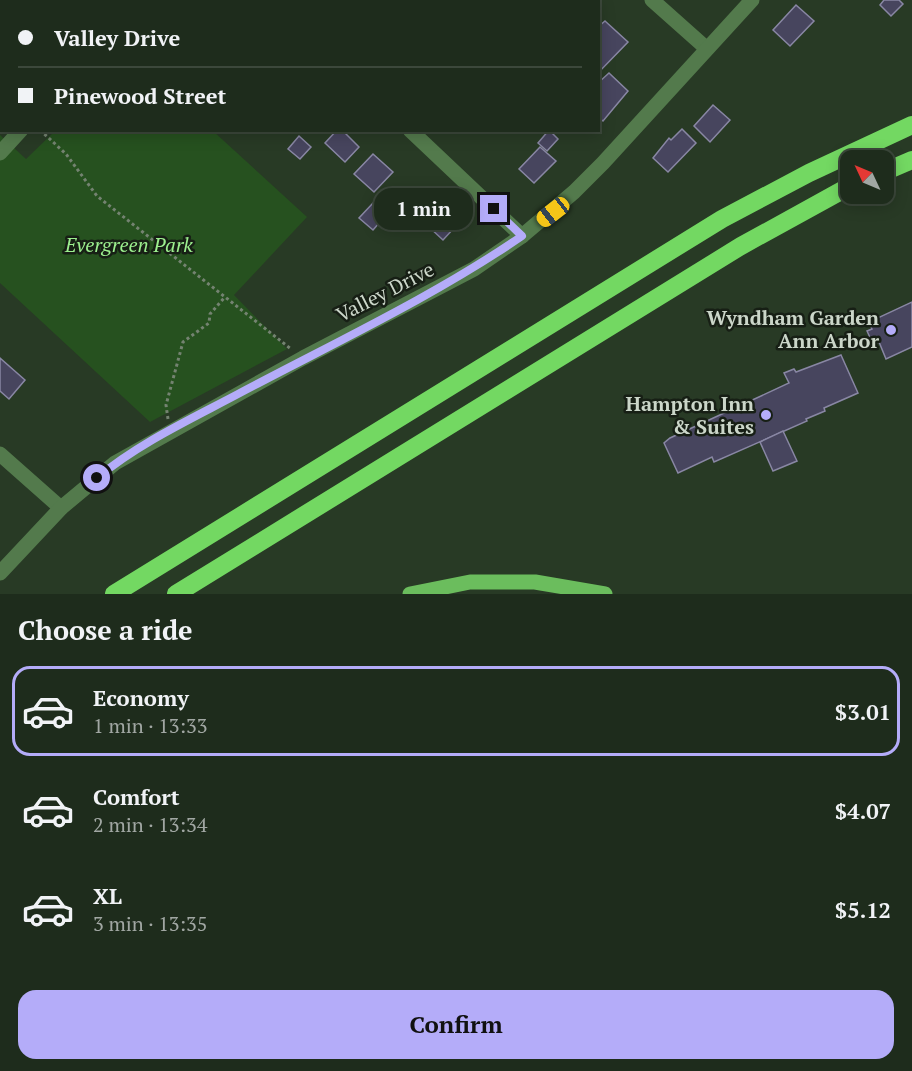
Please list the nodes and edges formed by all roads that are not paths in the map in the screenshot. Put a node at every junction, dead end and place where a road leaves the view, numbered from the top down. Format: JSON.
{"nodes":[{"id":1,"x":652,"y":0,"type":"edge"},
{"id":2,"x":752,"y":0,"type":"edge"},
{"id":3,"x":706,"y":48,"type":"junction"},
{"id":4,"x":912,"y":125,"type":"edge"},
{"id":5,"x":19,"y":132,"type":"edge"},
{"id":6,"x":412,"y":132,"type":"edge"},
{"id":7,"x":0,"y":153,"type":"edge"},
{"id":8,"x":912,"y":160,"type":"edge"},
{"id":9,"x":894,"y":168,"type":"edge"},
{"id":10,"x":840,"y":192,"type":"edge"},
{"id":11,"x":522,"y":236,"type":"junction"},
{"id":12,"x":0,"y":454,"type":"edge"},
{"id":13,"x":61,"y":508,"type":"junction"},
{"id":14,"x":0,"y":573,"type":"edge"},
{"id":15,"x":114,"y":594,"type":"edge"},
{"id":16,"x":176,"y":594,"type":"edge"},
{"id":17,"x":410,"y":594,"type":"edge"},
{"id":18,"x":605,"y":594,"type":"edge"}],
"edges":[{"from":1,"to":3,"type":"street"},
{"from":2,"to":3,"type":"street","name":"Valley Drive"},
{"from":3,"to":11,"type":"street","name":"Valley Drive"},
{"from":4,"to":15,"type":"highway"},
{"from":5,"to":7,"type":"street"},
{"from":6,"to":11,"type":"street"},
{"from":8,"to":9,"type":"highway"},
{"from":10,"to":16,"type":"highway"},
{"from":11,"to":13,"type":"street","name":"Valley Drive"},
{"from":12,"to":13,"type":"street"},
{"from":13,"to":14,"type":"street","name":"Valley Drive"},
{"from":17,"to":18,"type":"main road"}]}
